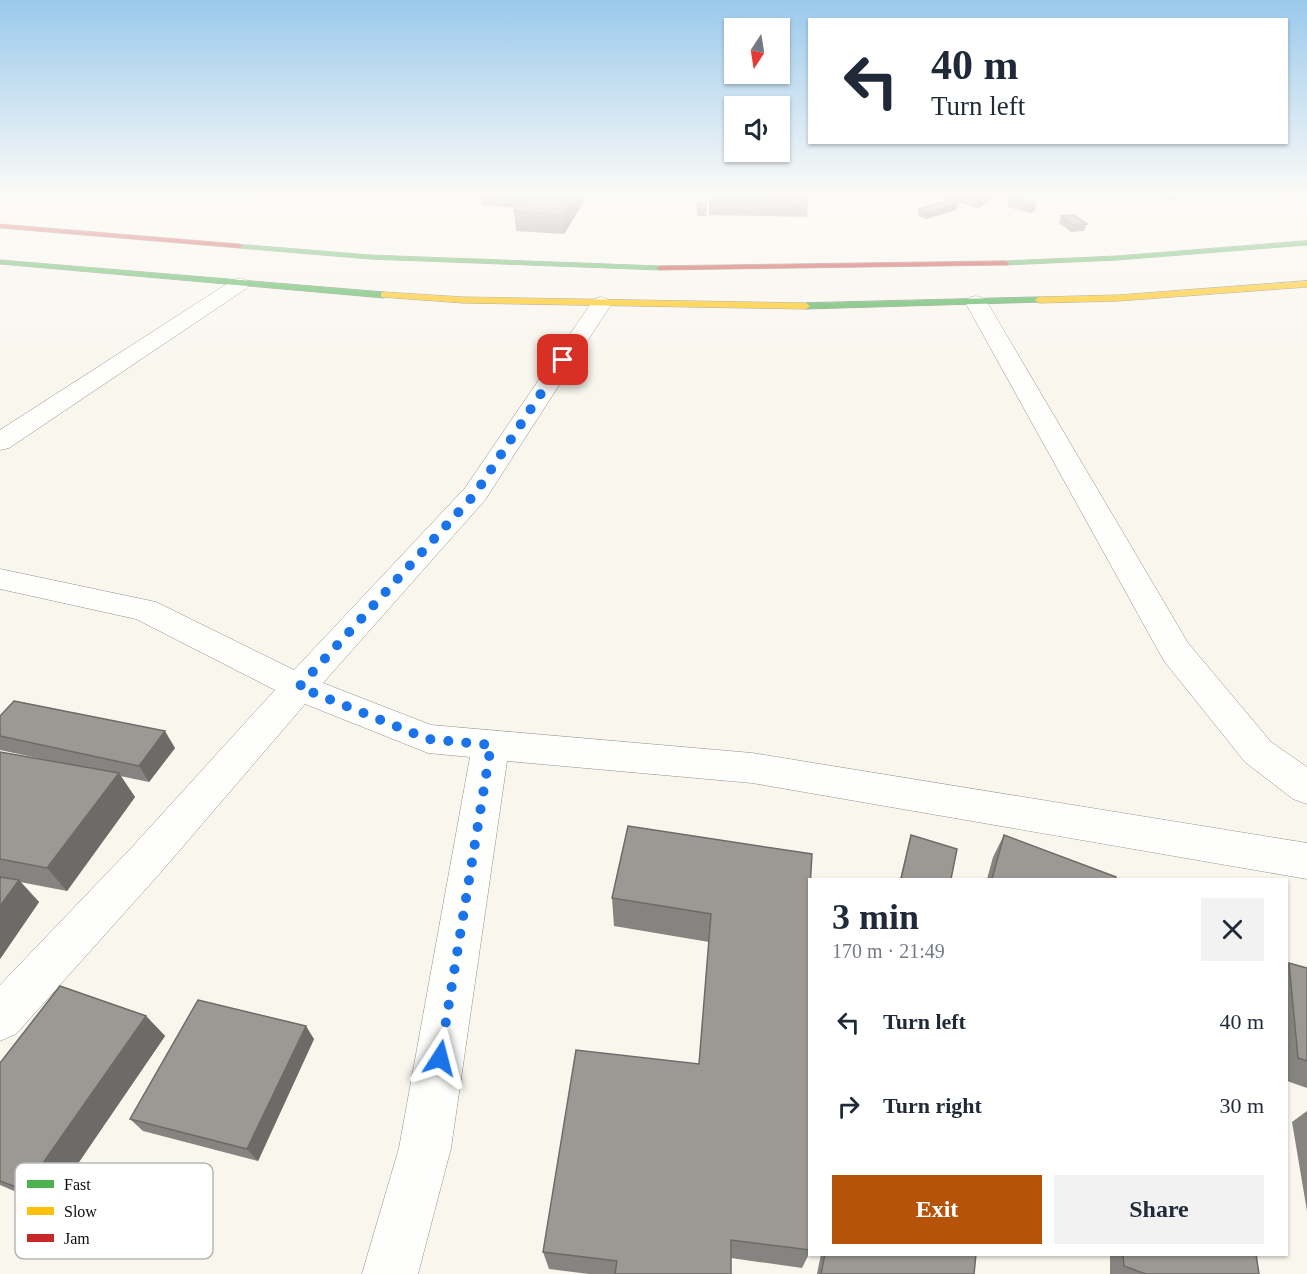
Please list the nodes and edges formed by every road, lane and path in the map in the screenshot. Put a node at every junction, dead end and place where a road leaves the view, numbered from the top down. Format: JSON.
{"nodes":[{"id":1,"x":352,"y":255,"type":"edge"},
{"id":2,"x":1149,"y":255,"type":"edge"},
{"id":3,"x":0,"y":262,"type":"edge"},
{"id":4,"x":240,"y":284,"type":"junction"},
{"id":5,"x":1307,"y":284,"type":"edge"},
{"id":6,"x":976,"y":302,"type":"junction"},
{"id":7,"x":601,"y":303,"type":"junction"},
{"id":8,"x":0,"y":442,"type":"edge"},
{"id":9,"x":0,"y":579,"type":"edge"},
{"id":10,"x":299,"y":687,"type":"junction"},
{"id":11,"x":491,"y":745,"type":"junction"},
{"id":12,"x":1307,"y":789,"type":"edge"},
{"id":13,"x":1307,"y":861,"type":"edge"},
{"id":14,"x":0,"y":1018,"type":"edge"},
{"id":15,"x":390,"y":1274,"type":"edge"}],
"edges":[{"from":1,"to":2,"type":"main road"},
{"from":3,"to":4,"type":"main road"},
{"from":4,"to":7,"type":"main road"},
{"from":4,"to":8,"type":"street"},
{"from":5,"to":6,"type":"main road"},
{"from":6,"to":7,"type":"main road"},
{"from":6,"to":12,"type":"street"},
{"from":7,"to":10,"type":"street"},
{"from":9,"to":10,"type":"street"},
{"from":10,"to":11,"type":"street"},
{"from":10,"to":14,"type":"street"},
{"from":11,"to":13,"type":"street"},
{"from":11,"to":15,"type":"street"}]}
